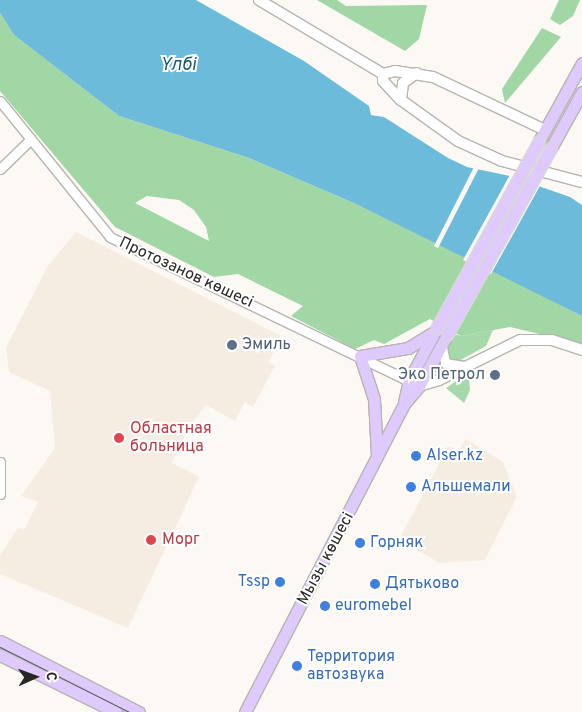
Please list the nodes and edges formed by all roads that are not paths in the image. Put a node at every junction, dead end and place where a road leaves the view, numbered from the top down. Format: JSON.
{"nodes":[{"id":1,"x":259,"y":0,"type":"edge"},
{"id":2,"x":582,"y":63,"type":"edge"},
{"id":3,"x":417,"y":73,"type":"junction"},
{"id":4,"x":383,"y":74,"type":"junction"},
{"id":5,"x":582,"y":92,"type":"edge"},
{"id":6,"x":401,"y":100,"type":"junction"},
{"id":7,"x":0,"y":102,"type":"edge"},
{"id":8,"x":545,"y":130,"type":"junction"},
{"id":9,"x":31,"y":139,"type":"junction"},
{"id":10,"x":0,"y":169,"type":"edge"},
{"id":11,"x":582,"y":182,"type":"edge"},
{"id":12,"x":435,"y":330,"type":"junction"},
{"id":13,"x":445,"y":340,"type":"junction"},
{"id":14,"x":582,"y":350,"type":"edge"},
{"id":15,"x":360,"y":356,"type":"junction"},
{"id":16,"x":464,"y":366,"type":"junction"},
{"id":17,"x":414,"y":383,"type":"junction"},
{"id":18,"x":377,"y":457,"type":"junction"},
{"id":19,"x":0,"y":462,"type":"edge"},
{"id":20,"x":0,"y":494,"type":"edge"},
{"id":21,"x":0,"y":641,"type":"edge"},
{"id":22,"x":0,"y":655,"type":"edge"},
{"id":23,"x":107,"y":702,"type":"junction"},
{"id":24,"x":116,"y":712,"type":"edge"},
{"id":25,"x":139,"y":712,"type":"edge"},
{"id":26,"x":245,"y":712,"type":"edge"}],
"edges":[{"from":1,"to":4,"type":"main road"},
{"from":2,"to":8,"type":"main road"},
{"from":3,"to":4,"type":"main road"},
{"from":3,"to":6,"type":"main road"},
{"from":3,"to":8,"type":"main road"},
{"from":4,"to":6,"type":"main road"},
{"from":5,"to":13,"type":"main road","bridge":true},
{"from":6,"to":11,"type":"main road"},
{"from":7,"to":9,"type":"street","name":"Протозанов көшесі"},
{"from":8,"to":12,"type":"main road","bridge":true},
{"from":9,"to":10,"type":"street"},
{"from":9,"to":15,"type":"street","name":"Протозанов көшесі"},
{"from":12,"to":15,"type":"main road"},
{"from":12,"to":17,"type":"main road"},
{"from":13,"to":16,"type":"street"},
{"from":13,"to":17,"type":"main road"},
{"from":14,"to":16,"type":"main road"},
{"from":15,"to":17,"type":"street","name":"Протозанов көшесі"},
{"from":15,"to":18,"type":"main road"},
{"from":16,"to":17,"type":"main road"},
{"from":17,"to":18,"type":"main road","name":"Мызы көшесі"},
{"from":18,"to":26,"type":"main road","name":"Мызы көшесі"},
{"from":19,"to":20,"type":"street"},
{"from":21,"to":23,"type":"main road"},
{"from":22,"to":23,"type":"main road"},
{"from":23,"to":24,"type":"main road"},
{"from":23,"to":25,"type":"main road"}]}
